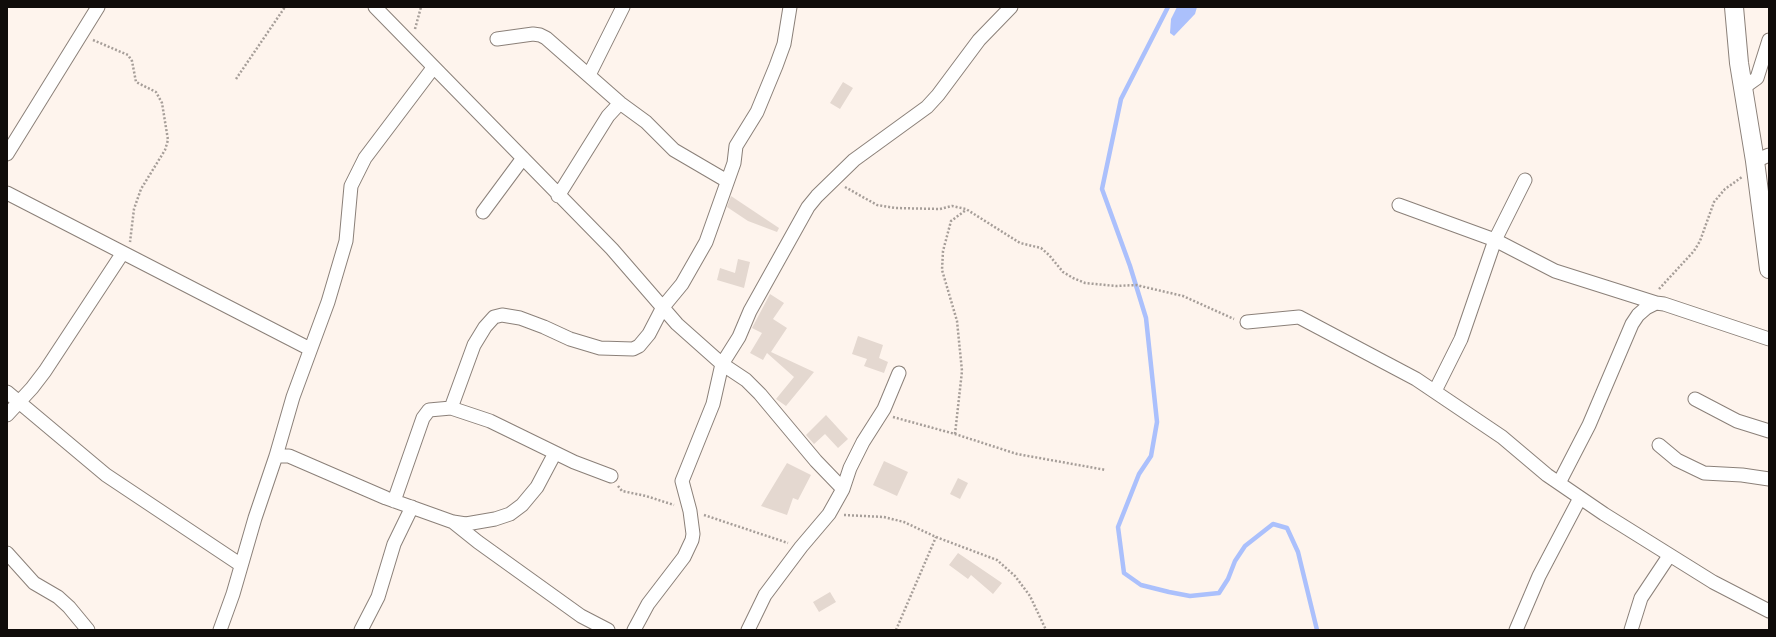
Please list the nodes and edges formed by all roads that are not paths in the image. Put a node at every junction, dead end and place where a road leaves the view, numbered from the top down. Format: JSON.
{"nodes":[{"id":1,"x":98,"y":7,"type":"edge"},
{"id":2,"x":375,"y":7,"type":"edge"},
{"id":3,"x":623,"y":7,"type":"edge"},
{"id":4,"x":790,"y":7,"type":"edge"},
{"id":5,"x":1011,"y":7,"type":"edge"},
{"id":6,"x":1734,"y":7,"type":"edge"},
{"id":7,"x":497,"y":39,"type":"dead end"},
{"id":8,"x":1769,"y":40,"type":"edge"},
{"id":9,"x":433,"y":68,"type":"junction"},
{"id":10,"x":588,"y":75,"type":"junction"},
{"id":11,"x":1743,"y":88,"type":"junction"},
{"id":12,"x":620,"y":103,"type":"junction"},
{"id":13,"x":7,"y":154,"type":"edge"},
{"id":14,"x":523,"y":158,"type":"junction"},
{"id":15,"x":1760,"y":161,"type":"edge"},
{"id":16,"x":1525,"y":180,"type":"dead end"},
{"id":17,"x":727,"y":182,"type":"junction"},
{"id":18,"x":7,"y":193,"type":"edge"},
{"id":19,"x":558,"y":196,"type":"junction"},
{"id":20,"x":1399,"y":205,"type":"dead end"},
{"id":21,"x":483,"y":212,"type":"dead end"},
{"id":22,"x":1495,"y":240,"type":"junction"},
{"id":23,"x":123,"y":254,"type":"junction"},
{"id":24,"x":1769,"y":269,"type":"edge"},
{"id":25,"x":1653,"y":302,"type":"junction"},
{"id":26,"x":663,"y":306,"type":"junction"},
{"id":27,"x":1246,"y":322,"type":"road end"},
{"id":28,"x":1769,"y":339,"type":"edge"},
{"id":29,"x":310,"y":349,"type":"junction"},
{"id":30,"x":722,"y":364,"type":"junction"},
{"id":31,"x":899,"y":374,"type":"dead end"},
{"id":32,"x":1435,"y":391,"type":"junction"},
{"id":33,"x":7,"y":392,"type":"edge"},
{"id":34,"x":1695,"y":399,"type":"dead end"},
{"id":35,"x":18,"y":401,"type":"junction"},
{"id":36,"x":451,"y":408,"type":"junction"},
{"id":37,"x":7,"y":415,"type":"edge"},
{"id":38,"x":1769,"y":431,"type":"edge"},
{"id":39,"x":1660,"y":445,"type":"dead end"},
{"id":40,"x":555,"y":453,"type":"junction"},
{"id":41,"x":276,"y":456,"type":"junction"},
{"id":42,"x":611,"y":476,"type":"dead end"},
{"id":43,"x":1769,"y":479,"type":"edge"},
{"id":44,"x":1558,"y":483,"type":"junction"},
{"id":45,"x":843,"y":489,"type":"junction"},
{"id":46,"x":1580,"y":498,"type":"junction"},
{"id":47,"x":394,"y":501,"type":"junction"},
{"id":48,"x":412,"y":507,"type":"junction"},
{"id":49,"x":453,"y":522,"type":"junction"},
{"id":50,"x":7,"y":553,"type":"edge"},
{"id":51,"x":1669,"y":556,"type":"junction"},
{"id":52,"x":241,"y":565,"type":"junction"},
{"id":53,"x":1769,"y":611,"type":"edge"},
{"id":54,"x":88,"y":630,"type":"edge"},
{"id":55,"x":220,"y":630,"type":"edge"},
{"id":56,"x":362,"y":630,"type":"edge"},
{"id":57,"x":608,"y":630,"type":"edge"},
{"id":58,"x":634,"y":630,"type":"edge"},
{"id":59,"x":748,"y":630,"type":"edge"},
{"id":60,"x":1516,"y":630,"type":"edge"},
{"id":61,"x":1631,"y":630,"type":"edge"}],
"edges":[{"from":1,"to":13,"type":"street"},
{"from":2,"to":9,"type":"street"},
{"from":3,"to":10,"type":"street"},
{"from":4,"to":17,"type":"street"},
{"from":5,"to":30,"type":"street"},
{"from":6,"to":11,"type":"street"},
{"from":7,"to":10,"type":"street"},
{"from":8,"to":11,"type":"street"},
{"from":9,"to":14,"type":"street"},
{"from":9,"to":29,"type":"street"},
{"from":10,"to":12,"type":"street"},
{"from":11,"to":15,"type":"street"},
{"from":12,"to":17,"type":"street"},
{"from":12,"to":19,"type":"street"},
{"from":14,"to":19,"type":"street"},
{"from":14,"to":21,"type":"street"},
{"from":15,"to":24,"type":"street"},
{"from":16,"to":22,"type":"street"},
{"from":17,"to":26,"type":"street"},
{"from":18,"to":23,"type":"street"},
{"from":19,"to":26,"type":"street"},
{"from":20,"to":22,"type":"street"},
{"from":22,"to":25,"type":"street"},
{"from":22,"to":32,"type":"street"},
{"from":23,"to":29,"type":"street"},
{"from":23,"to":35,"type":"street"},
{"from":25,"to":28,"type":"street"},
{"from":25,"to":44,"type":"street"},
{"from":26,"to":30,"type":"street"},
{"from":26,"to":36,"type":"street"},
{"from":27,"to":32,"type":"street"},
{"from":29,"to":41,"type":"street"},
{"from":30,"to":45,"type":"street"},
{"from":30,"to":58,"type":"street"},
{"from":31,"to":45,"type":"street"},
{"from":32,"to":44,"type":"street"},
{"from":33,"to":35,"type":"street"},
{"from":34,"to":38,"type":"street"},
{"from":35,"to":37,"type":"street"},
{"from":35,"to":52,"type":"street"},
{"from":36,"to":40,"type":"street"},
{"from":36,"to":47,"type":"street"},
{"from":39,"to":43,"type":"street"},
{"from":40,"to":42,"type":"street"},
{"from":40,"to":49,"type":"street"},
{"from":41,"to":47,"type":"street"},
{"from":41,"to":52,"type":"street"},
{"from":44,"to":46,"type":"street"},
{"from":45,"to":59,"type":"street"},
{"from":46,"to":51,"type":"street"},
{"from":46,"to":60,"type":"street"},
{"from":47,"to":48,"type":"street"},
{"from":48,"to":49,"type":"street"},
{"from":48,"to":56,"type":"street"},
{"from":49,"to":57,"type":"street"},
{"from":50,"to":54,"type":"street"},
{"from":51,"to":53,"type":"street"},
{"from":51,"to":61,"type":"street"},
{"from":52,"to":55,"type":"street"}]}
